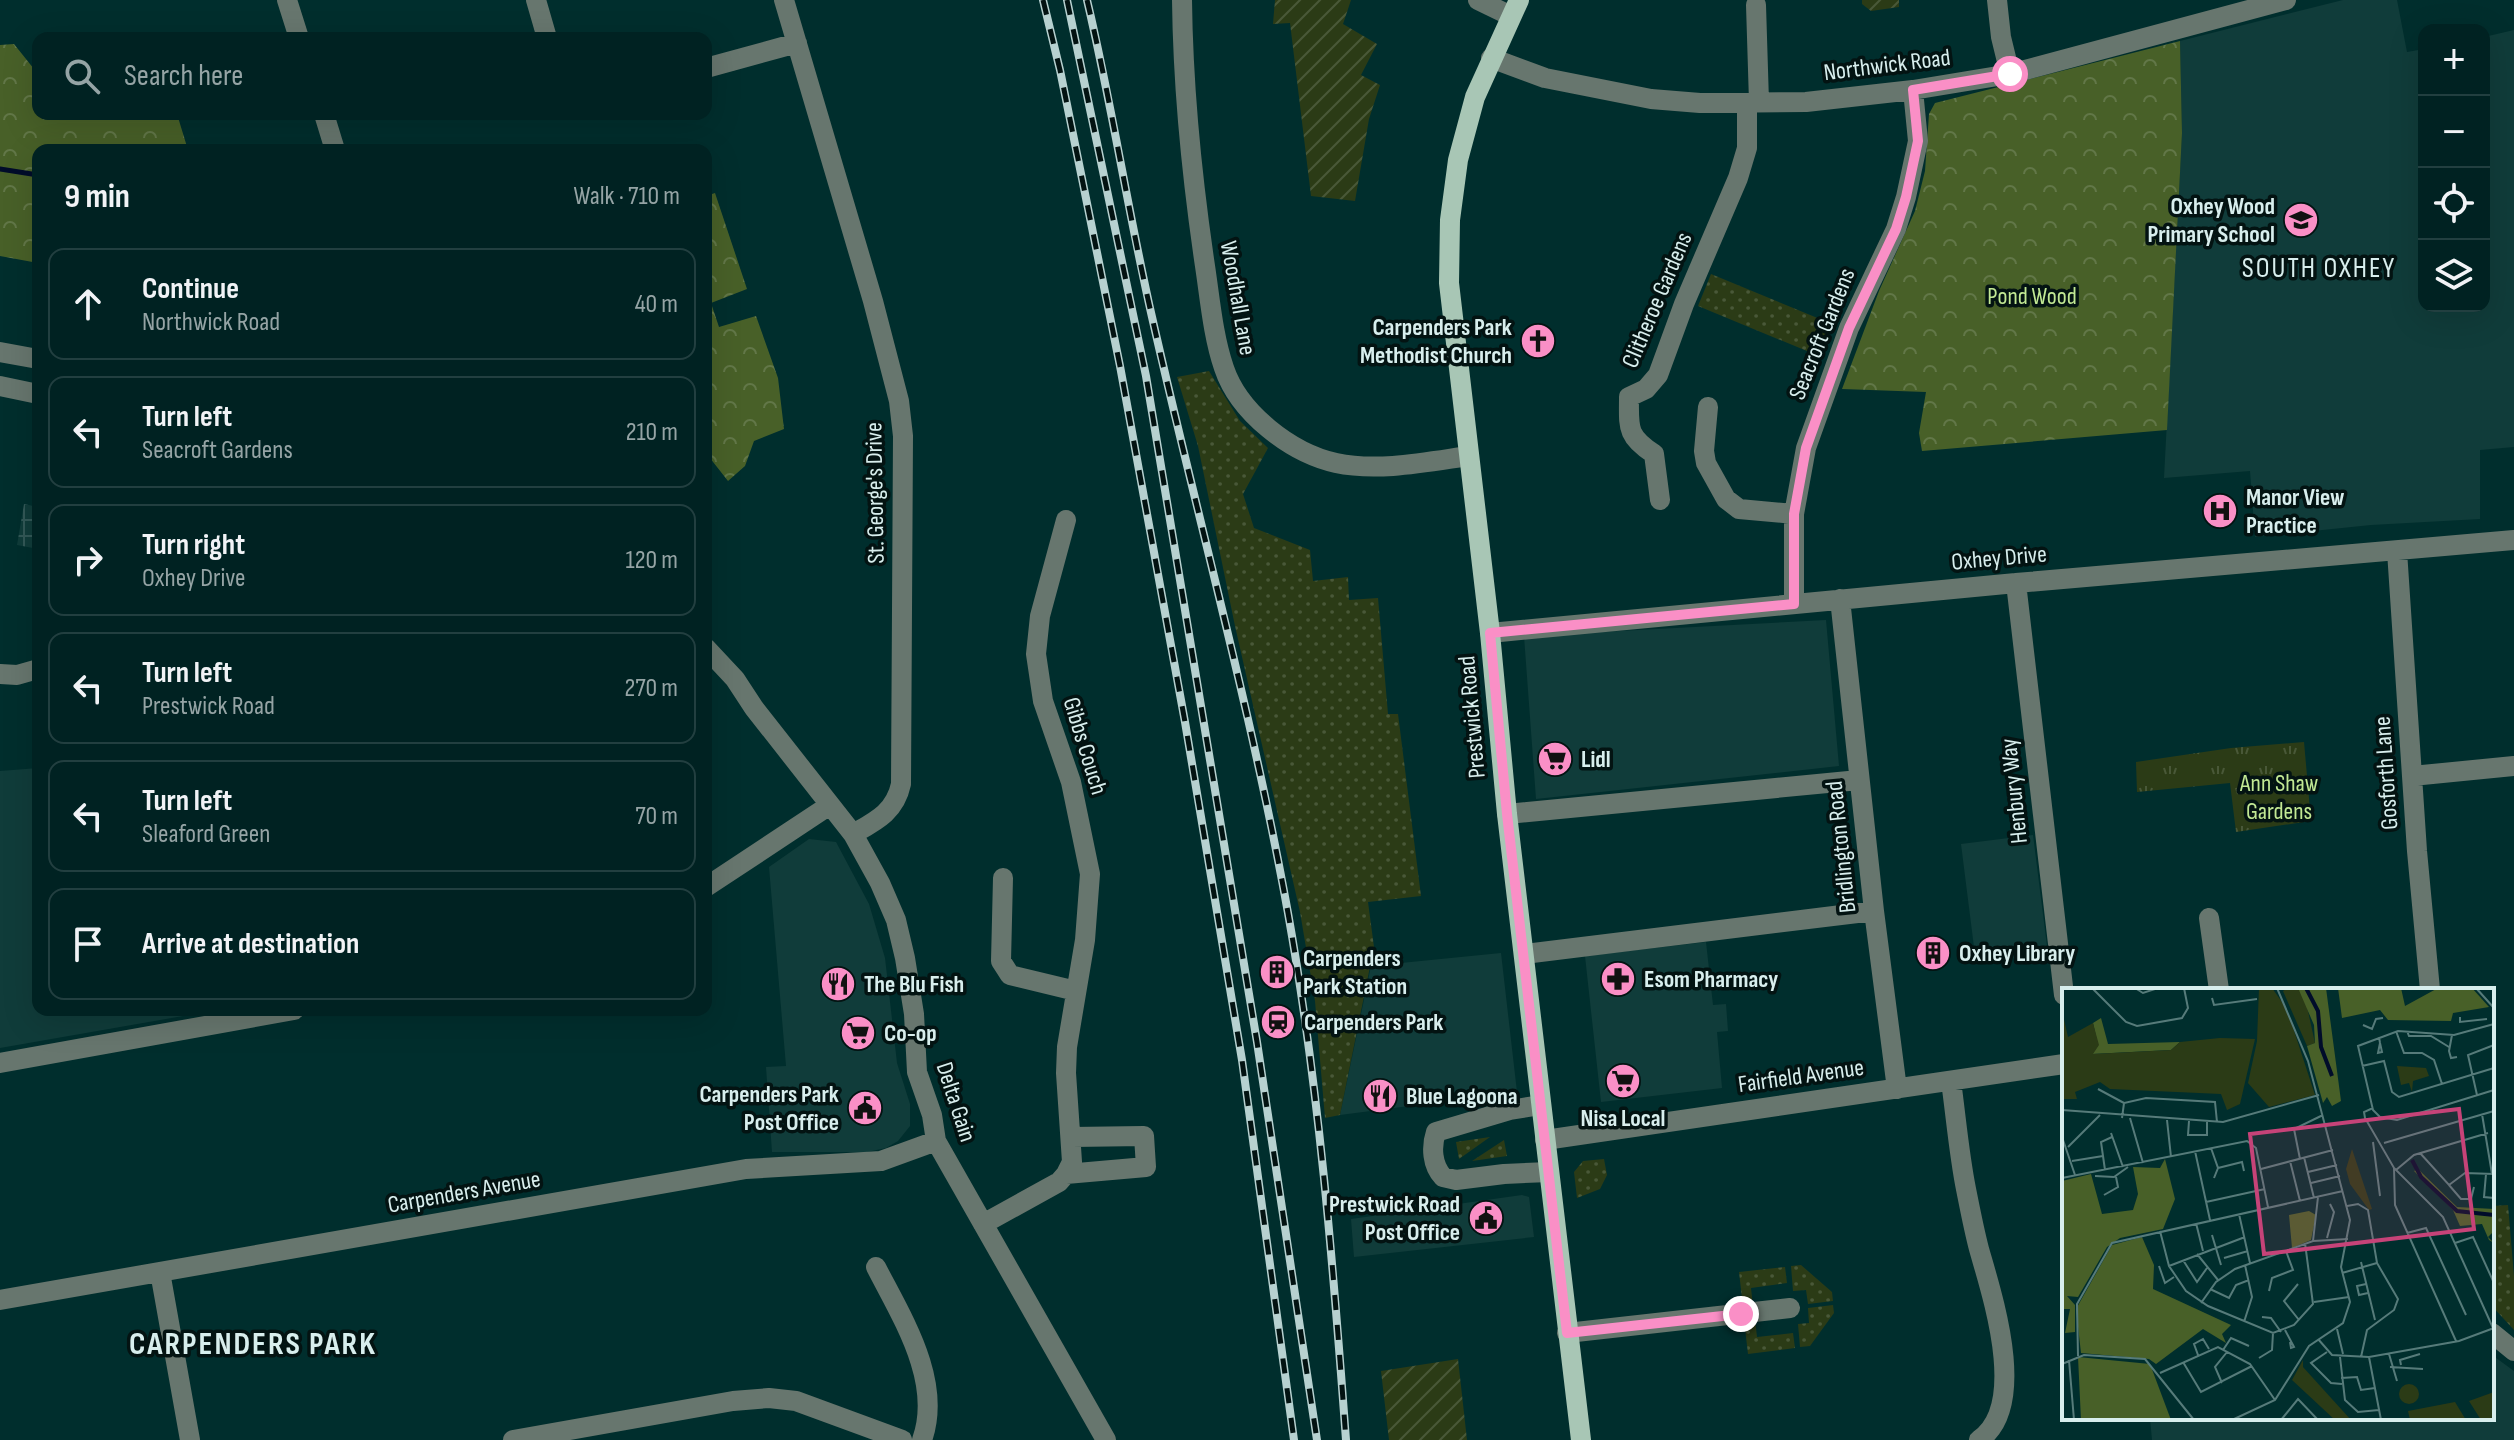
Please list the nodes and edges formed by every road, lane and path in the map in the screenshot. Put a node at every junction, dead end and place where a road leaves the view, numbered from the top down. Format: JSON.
{"nodes":[{"id":1,"x":287,"y":0,"type":"edge"},
{"id":2,"x":536,"y":0,"type":"edge"},
{"id":3,"x":784,"y":0,"type":"edge"},
{"id":4,"x":1182,"y":0,"type":"edge"},
{"id":5,"x":1478,"y":0,"type":"edge"},
{"id":6,"x":1997,"y":0,"type":"edge"},
{"id":7,"x":2286,"y":0,"type":"edge"},
{"id":8,"x":2251,"y":4,"type":"edge"},
{"id":9,"x":1756,"y":5,"type":"dead end"},
{"id":10,"x":1515,"y":8,"type":"edge"},
{"id":11,"x":297,"y":32,"type":"edge"},
{"id":12,"x":545,"y":32,"type":"edge"},
{"id":13,"x":797,"y":43,"type":"junction"},
{"id":14,"x":1491,"y":58,"type":"junction"},
{"id":15,"x":712,"y":66,"type":"edge"},
{"id":16,"x":2010,"y":74,"type":"junction"},
{"id":17,"x":1913,"y":90,"type":"junction"},
{"id":18,"x":1753,"y":103,"type":"junction"},
{"id":19,"x":326,"y":120,"type":"edge"},
{"id":20,"x":333,"y":144,"type":"edge"},
{"id":21,"x":0,"y":352,"type":"edge"},
{"id":22,"x":32,"y":358,"type":"edge"},
{"id":23,"x":0,"y":386,"type":"edge"},
{"id":24,"x":32,"y":393,"type":"edge"},
{"id":25,"x":1708,"y":407,"type":"dead end"},
{"id":26,"x":1469,"y":456,"type":"junction"},
{"id":27,"x":1660,"y":500,"type":"dead end"},
{"id":28,"x":1794,"y":514,"type":"junction"},
{"id":29,"x":1066,"y":520,"type":"dead end"},
{"id":30,"x":2514,"y":540,"type":"edge"},
{"id":31,"x":2397,"y":551,"type":"junction"},
{"id":32,"x":2016,"y":583,"type":"junction"},
{"id":33,"x":1840,"y":599,"type":"junction"},
{"id":34,"x":1794,"y":604,"type":"junction"},
{"id":35,"x":1490,"y":633,"type":"junction"},
{"id":36,"x":712,"y":654,"type":"edge"},
{"id":37,"x":32,"y":671,"type":"edge"},
{"id":38,"x":0,"y":674,"type":"edge"},
{"id":39,"x":2514,"y":766,"type":"edge"},
{"id":40,"x":2412,"y":776,"type":"junction"},
{"id":41,"x":1859,"y":780,"type":"junction"},
{"id":42,"x":830,"y":805,"type":"junction"},
{"id":43,"x":1507,"y":814,"type":"junction"},
{"id":44,"x":853,"y":834,"type":"junction"},
{"id":45,"x":1003,"y":878,"type":"dead end"},
{"id":46,"x":712,"y":883,"type":"edge"},
{"id":47,"x":1874,"y":911,"type":"junction"},
{"id":48,"x":2209,"y":918,"type":"dead end"},
{"id":49,"x":1524,"y":954,"type":"junction"},
{"id":50,"x":2063,"y":988,"type":"edge"},
{"id":51,"x":2219,"y":988,"type":"edge"},
{"id":52,"x":2430,"y":988,"type":"edge"},
{"id":53,"x":1076,"y":991,"type":"junction"},
{"id":54,"x":261,"y":1016,"type":"edge"},
{"id":55,"x":0,"y":1063,"type":"edge"},
{"id":56,"x":2062,"y":1064,"type":"edge"},
{"id":57,"x":1951,"y":1081,"type":"junction"},
{"id":58,"x":1897,"y":1089,"type":"junction"},
{"id":59,"x":1541,"y":1105,"type":"junction"},
{"id":60,"x":1072,"y":1137,"type":"junction"},
{"id":61,"x":1545,"y":1140,"type":"junction"},
{"id":62,"x":936,"y":1141,"type":"junction"},
{"id":63,"x":1549,"y":1172,"type":"junction"},
{"id":64,"x":1066,"y":1174,"type":"junction"},
{"id":65,"x":983,"y":1224,"type":"junction"},
{"id":66,"x":876,"y":1267,"type":"dead end"},
{"id":67,"x":160,"y":1272,"type":"junction"},
{"id":68,"x":0,"y":1300,"type":"edge"},
{"id":69,"x":1790,"y":1308,"type":"dead end"},
{"id":70,"x":1567,"y":1333,"type":"junction"},
{"id":71,"x":2494,"y":1335,"type":"edge"},
{"id":72,"x":2514,"y":1351,"type":"edge"},
{"id":73,"x":190,"y":1440,"type":"edge"},
{"id":74,"x":513,"y":1440,"type":"edge"},
{"id":75,"x":902,"y":1440,"type":"edge"},
{"id":76,"x":922,"y":1440,"type":"edge"},
{"id":77,"x":1106,"y":1440,"type":"edge"},
{"id":78,"x":1581,"y":1440,"type":"edge"},
{"id":79,"x":1979,"y":1440,"type":"edge"}],
"edges":[{"from":1,"to":11,"type":"street"},
{"from":2,"to":12,"type":"street"},
{"from":3,"to":13,"type":"street","name":"St. George's Drive"},
{"from":4,"to":26,"type":"street","name":"Woodhall Lane"},
{"from":5,"to":10,"type":"street"},
{"from":6,"to":16,"type":"street"},
{"from":7,"to":8,"type":"street","name":"Northwick Road"},
{"from":8,"to":16,"type":"street","name":"Northwick Road"},
{"from":9,"to":18,"type":"street"},
{"from":10,"to":14,"type":"main road","name":"Prestwick Road"},
{"from":13,"to":15,"type":"street"},
{"from":13,"to":44,"type":"street","name":"St. George's Drive"},
{"from":14,"to":18,"type":"street","name":"Northwick Road"},
{"from":14,"to":26,"type":"main road","name":"Prestwick Road"},
{"from":16,"to":17,"type":"street","name":"Northwick Road"},
{"from":17,"to":18,"type":"street","name":"Northwick Road"},
{"from":17,"to":28,"type":"street","name":"Seacroft Gardens"},
{"from":18,"to":27,"type":"street","name":"Clitheroe Gardens"},
{"from":19,"to":20,"type":"street"},
{"from":21,"to":22,"type":"street"},
{"from":23,"to":24,"type":"street"},
{"from":25,"to":28,"type":"street"},
{"from":26,"to":35,"type":"main road","name":"Prestwick Road"},
{"from":28,"to":34,"type":"street","name":"Seacroft Gardens"},
{"from":29,"to":53,"type":"street","name":"Gibbs Couch"},
{"from":30,"to":31,"type":"street","name":"Oxhey Drive"},
{"from":31,"to":32,"type":"street","name":"Oxhey Drive"},
{"from":31,"to":40,"type":"street","name":"Gosforth Lane"},
{"from":32,"to":33,"type":"street","name":"Oxhey Drive"},
{"from":32,"to":50,"type":"street","name":"Henbury Way"},
{"from":33,"to":34,"type":"street","name":"Oxhey Drive"},
{"from":33,"to":41,"type":"street","name":"Bridlington Road"},
{"from":34,"to":35,"type":"street","name":"Oxhey Drive"},
{"from":35,"to":43,"type":"main road","name":"Prestwick Road"},
{"from":36,"to":42,"type":"street","name":"Delta Gain"},
{"from":37,"to":38,"type":"street"},
{"from":39,"to":40,"type":"street"},
{"from":40,"to":52,"type":"street","name":"Gosforth Lane"},
{"from":41,"to":43,"type":"street"},
{"from":41,"to":47,"type":"street","name":"Bridlington Road"},
{"from":42,"to":44,"type":"street","name":"Delta Gain"},
{"from":42,"to":46,"type":"street"},
{"from":43,"to":49,"type":"main road","name":"Prestwick Road"},
{"from":44,"to":62,"type":"street","name":"Delta Gain"},
{"from":45,"to":53,"type":"street"},
{"from":47,"to":49,"type":"street"},
{"from":47,"to":58,"type":"street","name":"Bridlington Road"},
{"from":48,"to":51,"type":"street"},
{"from":49,"to":59,"type":"main road","name":"Prestwick Road"},
{"from":53,"to":60,"type":"street","name":"Gibbs Couch"},
{"from":54,"to":55,"type":"street"},
{"from":56,"to":57,"type":"street","name":"Fairfield Avenue"},
{"from":57,"to":58,"type":"street","name":"Fairfield Avenue"},
{"from":57,"to":79,"type":"street"},
{"from":58,"to":61,"type":"street","name":"Fairfield Avenue"},
{"from":59,"to":61,"type":"main road","name":"Prestwick Road"},
{"from":59,"to":63,"type":"street"},
{"from":60,"to":64,"type":"street","name":"Gibbs Couch"},
{"from":60,"to":64,"type":"street"},
{"from":61,"to":63,"type":"main road","name":"Prestwick Road"},
{"from":62,"to":65,"type":"street","name":"Delta Gain"},
{"from":62,"to":67,"type":"street","name":"Carpenders Avenue"},
{"from":63,"to":70,"type":"main road","name":"Prestwick Road"},
{"from":64,"to":65,"type":"street"},
{"from":65,"to":77,"type":"street","name":"Delta Gain"},
{"from":66,"to":76,"type":"street"},
{"from":67,"to":68,"type":"street","name":"Carpenders Avenue"},
{"from":67,"to":73,"type":"street"},
{"from":69,"to":70,"type":"street"},
{"from":70,"to":78,"type":"main road","name":"Prestwick Road"},
{"from":71,"to":72,"type":"street"},
{"from":74,"to":75,"type":"street"}]}
